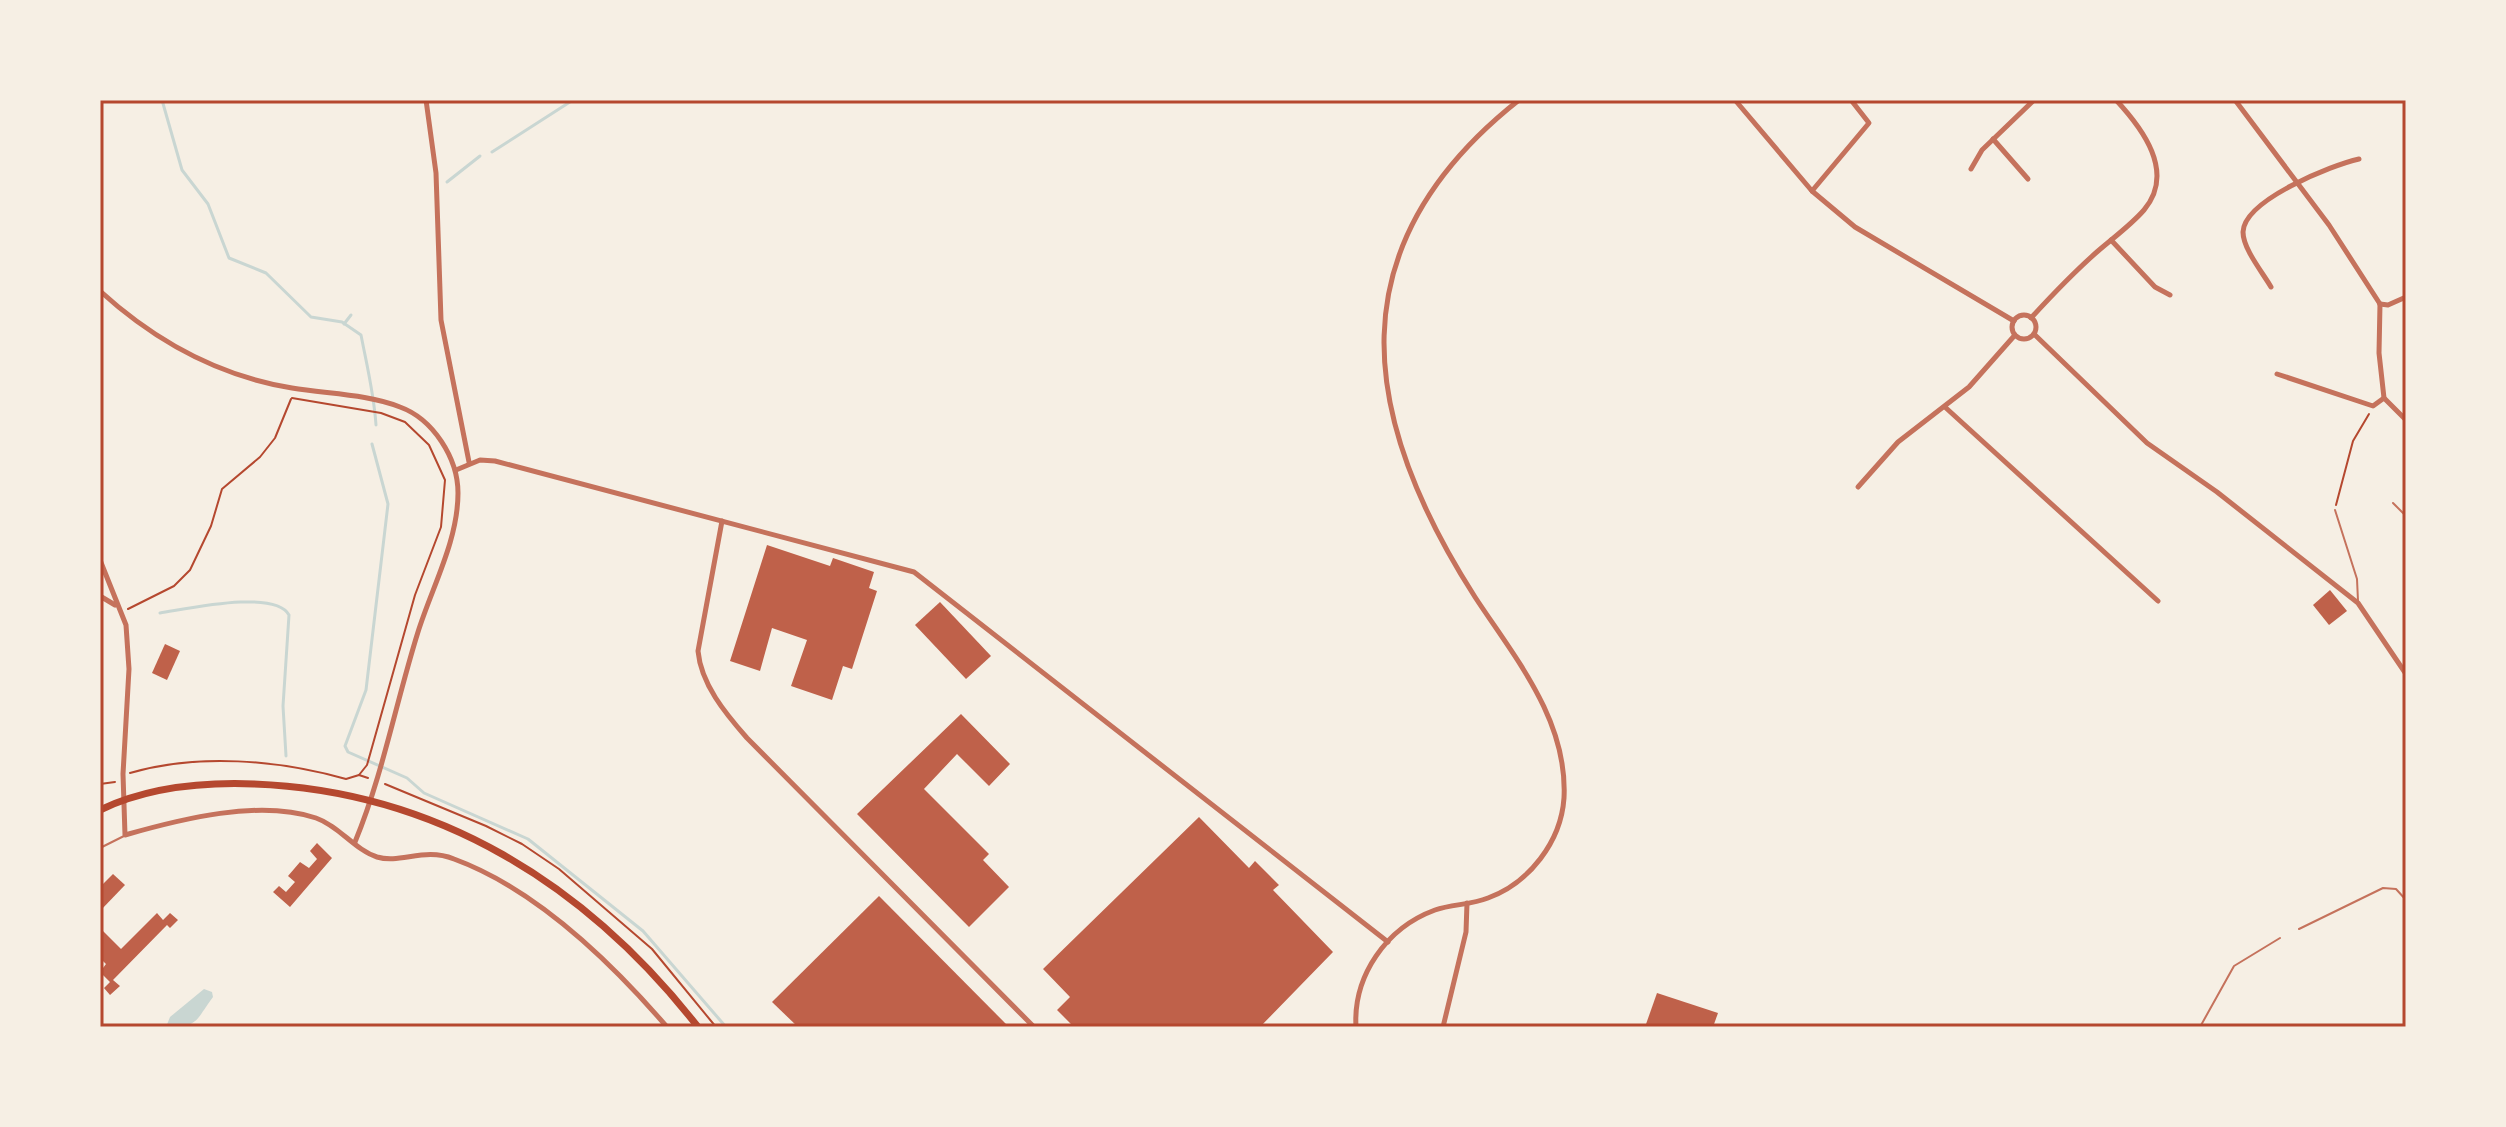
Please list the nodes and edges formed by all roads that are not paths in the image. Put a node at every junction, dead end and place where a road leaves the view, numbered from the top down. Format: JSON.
{"nodes":[{"id":1,"x":426,"y":100,"type":"edge"},
{"id":2,"x":1519,"y":100,"type":"edge"},
{"id":3,"x":1851,"y":100,"type":"edge"},
{"id":4,"x":2034,"y":100,"type":"edge"},
{"id":5,"x":2116,"y":100,"type":"edge"},
{"id":6,"x":2235,"y":100,"type":"edge"},
{"id":7,"x":1737,"y":101,"type":"edge"},
{"id":8,"x":1993,"y":139,"type":"junction"},
{"id":9,"x":2359,"y":159,"type":"dead end"},
{"id":10,"x":1971,"y":169,"type":"dead end"},
{"id":11,"x":2028,"y":179,"type":"dead end"},
{"id":12,"x":2297,"y":183,"type":"junction"},
{"id":13,"x":1812,"y":191,"type":"junction"},
{"id":14,"x":2111,"y":240,"type":"junction"},
{"id":15,"x":2271,"y":287,"type":"dead end"},
{"id":16,"x":100,"y":291,"type":"edge"},
{"id":17,"x":2170,"y":295,"type":"dead end"},
{"id":18,"x":2406,"y":297,"type":"edge"},
{"id":19,"x":2380,"y":304,"type":"junction"},
{"id":20,"x":2031,"y":318,"type":"junction"},
{"id":21,"x":2014,"y":321,"type":"junction"},
{"id":22,"x":2034,"y":334,"type":"junction"},
{"id":23,"x":2015,"y":335,"type":"junction"},
{"id":24,"x":2277,"y":374,"type":"dead end"},
{"id":25,"x":2384,"y":398,"type":"junction"},
{"id":26,"x":1946,"y":408,"type":"junction"},
{"id":27,"x":2406,"y":420,"type":"edge"},
{"id":28,"x":469,"y":462,"type":"junction"},
{"id":29,"x":456,"y":470,"type":"junction"},
{"id":30,"x":1858,"y":487,"type":"dead end"},
{"id":31,"x":2393,"y":503,"type":"dead end"},
{"id":32,"x":2335,"y":510,"type":"road end"},
{"id":33,"x":2406,"y":516,"type":"edge"},
{"id":34,"x":722,"y":521,"type":"junction"},
{"id":35,"x":100,"y":560,"type":"edge"},
{"id":36,"x":100,"y":596,"type":"edge"},
{"id":37,"x":2158,"y":601,"type":"dead end"},
{"id":38,"x":2358,"y":603,"type":"junction"},
{"id":39,"x":116,"y":605,"type":"junction"},
{"id":40,"x":2406,"y":674,"type":"edge"},
{"id":41,"x":370,"y":801,"type":"junction"},
{"id":42,"x":103,"y":809,"type":"edge"},
{"id":43,"x":125,"y":835,"type":"junction"},
{"id":44,"x":355,"y":842,"type":"junction"},
{"id":45,"x":100,"y":848,"type":"edge"},
{"id":46,"x":2406,"y":900,"type":"edge"},
{"id":47,"x":1467,"y":903,"type":"junction"},
{"id":48,"x":2299,"y":929,"type":"dead end"},
{"id":49,"x":2280,"y":938,"type":"dead end"},
{"id":50,"x":1388,"y":942,"type":"junction"},
{"id":51,"x":667,"y":1027,"type":"edge"},
{"id":52,"x":698,"y":1027,"type":"edge"},
{"id":53,"x":1034,"y":1027,"type":"edge"},
{"id":54,"x":1356,"y":1027,"type":"edge"},
{"id":55,"x":1443,"y":1027,"type":"edge"},
{"id":56,"x":2200,"y":1027,"type":"edge"}],
"edges":[{"from":1,"to":28,"type":"street"},
{"from":2,"to":47,"type":"street"},
{"from":3,"to":13,"type":"street"},
{"from":4,"to":8,"type":"street"},
{"from":5,"to":14,"type":"street"},
{"from":6,"to":12,"type":"street"},
{"from":7,"to":13,"type":"street"},
{"from":8,"to":10,"type":"street"},
{"from":8,"to":11,"type":"street"},
{"from":9,"to":12,"type":"street"},
{"from":12,"to":15,"type":"street"},
{"from":12,"to":19,"type":"street"},
{"from":13,"to":21,"type":"street"},
{"from":14,"to":17,"type":"street"},
{"from":14,"to":20,"type":"street"},
{"from":16,"to":29,"type":"street"},
{"from":18,"to":19,"type":"street"},
{"from":19,"to":25,"type":"street"},
{"from":20,"to":21,"type":"street"},
{"from":20,"to":22,"type":"street"},
{"from":21,"to":23,"type":"street"},
{"from":22,"to":23,"type":"street"},
{"from":22,"to":38,"type":"street"},
{"from":23,"to":26,"type":"street"},
{"from":24,"to":25,"type":"street"},
{"from":25,"to":27,"type":"street"},
{"from":26,"to":30,"type":"street"},
{"from":26,"to":37,"type":"street"},
{"from":28,"to":29,"type":"street"},
{"from":28,"to":34,"type":"street"},
{"from":29,"to":41,"type":"street"},
{"from":31,"to":33,"type":"lane"},
{"from":32,"to":38,"type":"lane"},
{"from":34,"to":50,"type":"street"},
{"from":34,"to":53,"type":"street"},
{"from":35,"to":39,"type":"street"},
{"from":36,"to":39,"type":"street"},
{"from":38,"to":40,"type":"street"},
{"from":39,"to":43,"type":"street"},
{"from":41,"to":42,"type":"main road"},
{"from":41,"to":44,"type":"street"},
{"from":41,"to":52,"type":"main road"},
{"from":43,"to":44,"type":"street"},
{"from":43,"to":45,"type":"lane"},
{"from":44,"to":51,"type":"street"},
{"from":46,"to":48,"type":"lane"},
{"from":47,"to":50,"type":"street"},
{"from":47,"to":55,"type":"street"},
{"from":49,"to":56,"type":"lane"},
{"from":50,"to":54,"type":"street"}]}
